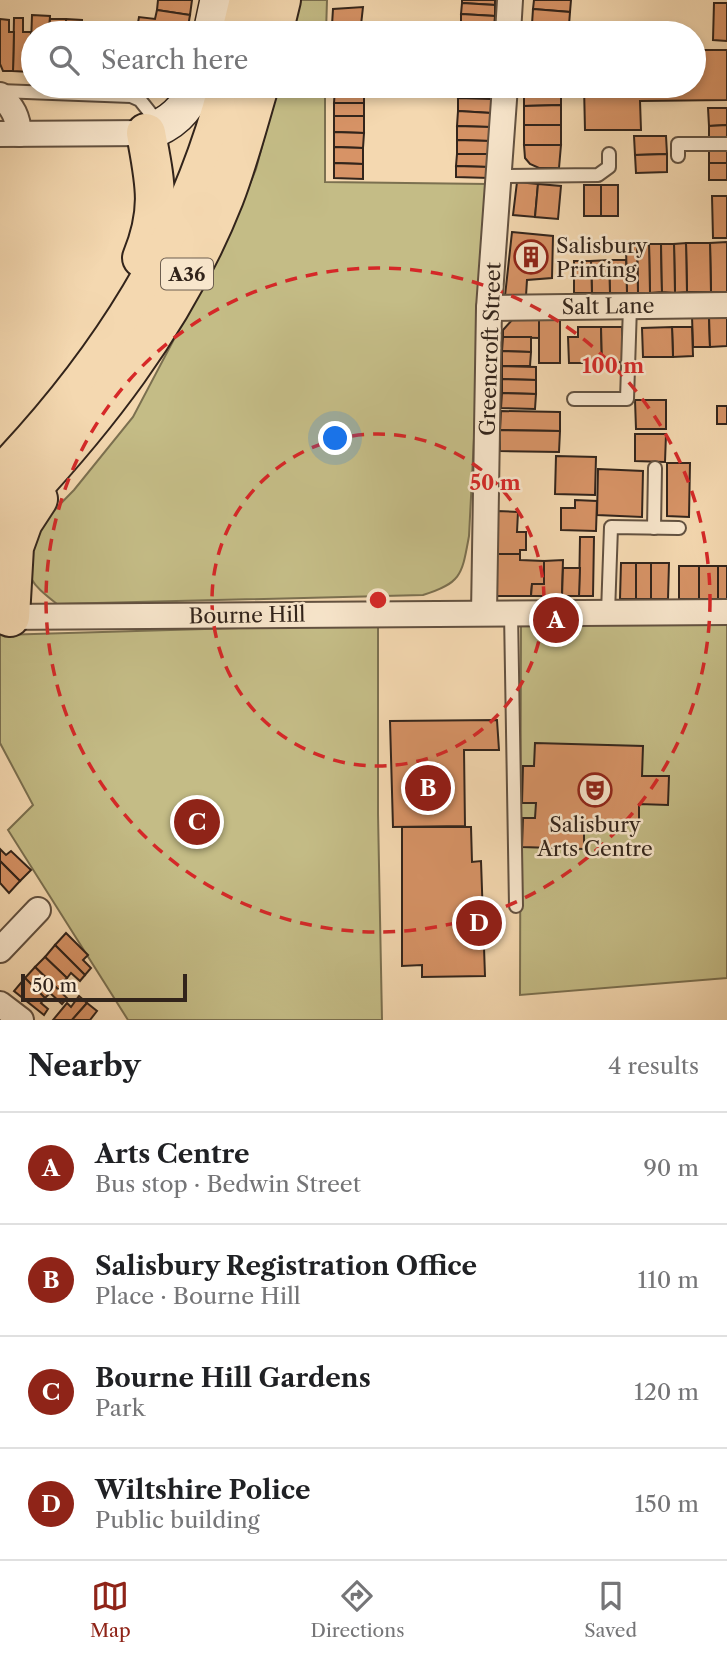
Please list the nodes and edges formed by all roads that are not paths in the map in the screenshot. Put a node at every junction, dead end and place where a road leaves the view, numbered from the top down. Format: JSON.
{"nodes":[{"id":1,"x":218,"y":0,"type":"edge"},
{"id":2,"x":248,"y":0,"type":"edge"},
{"id":3,"x":281,"y":0,"type":"edge"},
{"id":4,"x":510,"y":0,"type":"edge"},
{"id":5,"x":214,"y":21,"type":"edge"},
{"id":6,"x":244,"y":21,"type":"edge"},
{"id":7,"x":276,"y":21,"type":"edge"},
{"id":8,"x":509,"y":21,"type":"edge"},
{"id":9,"x":0,"y":93,"type":"edge"},
{"id":10,"x":21,"y":93,"type":"edge"},
{"id":11,"x":136,"y":98,"type":"edge"},
{"id":12,"x":191,"y":98,"type":"edge"},
{"id":13,"x":224,"y":98,"type":"edge"},
{"id":14,"x":255,"y":98,"type":"edge"},
{"id":15,"x":504,"y":98,"type":"edge"},
{"id":16,"x":154,"y":130,"type":"junction"},
{"id":17,"x":677,"y":131,"type":"dead end"},
{"id":18,"x":9,"y":134,"type":"edge"},
{"id":19,"x":727,"y":144,"type":"edge"},
{"id":20,"x":609,"y":154,"type":"dead end"},
{"id":21,"x":499,"y":176,"type":"junction"},
{"id":22,"x":727,"y":305,"type":"edge"},
{"id":23,"x":630,"y":306,"type":"junction"},
{"id":24,"x":489,"y":308,"type":"junction"},
{"id":25,"x":112,"y":342,"type":"junction"},
{"id":26,"x":574,"y":399,"type":"dead end"},
{"id":27,"x":75,"y":441,"type":"junction"},
{"id":28,"x":655,"y":468,"type":"dead end"},
{"id":29,"x":0,"y":476,"type":"edge"},
{"id":30,"x":0,"y":522,"type":"edge"},
{"id":31,"x":654,"y":527,"type":"junction"},
{"id":32,"x":679,"y":528,"type":"dead end"},
{"id":33,"x":727,"y":612,"type":"edge"},
{"id":34,"x":484,"y":613,"type":"junction"},
{"id":35,"x":511,"y":613,"type":"junction"},
{"id":36,"x":608,"y":613,"type":"junction"},
{"id":37,"x":5,"y":617,"type":"edge"},
{"id":38,"x":516,"y":906,"type":"dead end"},
{"id":39,"x":38,"y":910,"type":"dead end"},
{"id":40,"x":0,"y":950,"type":"edge"},
{"id":41,"x":0,"y":1004,"type":"edge"},
{"id":42,"x":21,"y":1020,"type":"edge"}],
"edges":[{"from":1,"to":5,"type":"street"},
{"from":2,"to":6,"type":"highway"},
{"from":3,"to":7,"type":"highway"},
{"from":4,"to":8,"type":"street"},
{"from":9,"to":10,"type":"lane"},
{"from":9,"to":18,"type":"street"},
{"from":11,"to":16,"type":"lane"},
{"from":12,"to":16,"type":"street"},
{"from":13,"to":25,"type":"highway","number":"A36"},
{"from":14,"to":27,"type":"highway","number":"A36"},
{"from":15,"to":21,"type":"street","name":"Greencroft Street"},
{"from":16,"to":18,"type":"street"},
{"from":16,"to":25,"type":"highway"},
{"from":17,"to":19,"type":"lane"},
{"from":20,"to":21,"type":"lane"},
{"from":21,"to":24,"type":"street","name":"Greencroft Street"},
{"from":22,"to":23,"type":"street","name":"Salt Lane"},
{"from":23,"to":24,"type":"street","name":"Salt Lane"},
{"from":23,"to":26,"type":"lane"},
{"from":24,"to":34,"type":"street","name":"Greencroft Street"},
{"from":25,"to":29,"type":"highway","number":"A36"},
{"from":27,"to":30,"type":"highway","number":"A36"},
{"from":27,"to":37,"type":"highway"},
{"from":28,"to":31,"type":"lane"},
{"from":31,"to":32,"type":"lane"},
{"from":31,"to":36,"type":"lane"},
{"from":33,"to":36,"type":"street","name":"Bourne Hill"},
{"from":34,"to":35,"type":"street","name":"Bourne Hill"},
{"from":34,"to":37,"type":"street","name":"Bourne Hill"},
{"from":35,"to":36,"type":"street","name":"Bourne Hill"},
{"from":35,"to":38,"type":"lane"},
{"from":39,"to":40,"type":"street"},
{"from":41,"to":42,"type":"street"}]}
